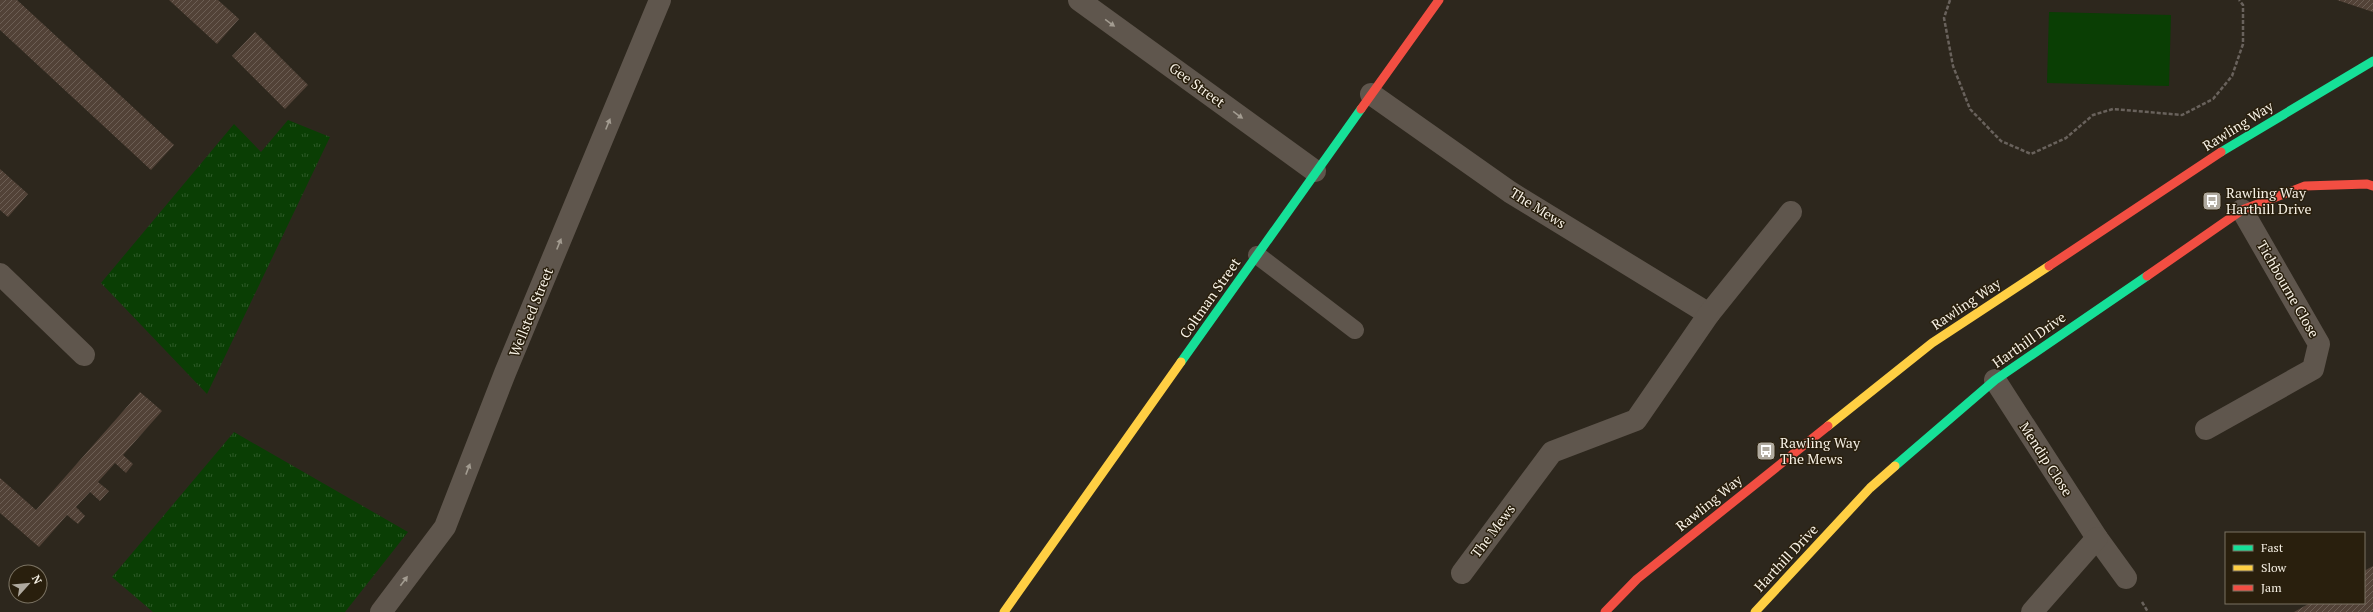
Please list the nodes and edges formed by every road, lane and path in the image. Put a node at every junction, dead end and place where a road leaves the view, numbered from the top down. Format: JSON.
{"nodes":[{"id":1,"x":660,"y":0,"type":"edge"},
{"id":2,"x":1079,"y":0,"type":"edge"},
{"id":3,"x":1439,"y":0,"type":"edge"},
{"id":4,"x":1950,"y":0,"type":"edge"},
{"id":5,"x":2239,"y":0,"type":"edge"},
{"id":6,"x":2373,"y":61,"type":"edge"},
{"id":7,"x":1371,"y":94,"type":"junction"},
{"id":8,"x":1316,"y":171,"type":"junction"},
{"id":9,"x":2373,"y":186,"type":"edge"},
{"id":10,"x":2242,"y":210,"type":"junction"},
{"id":11,"x":1791,"y":212,"type":"dead end"},
{"id":12,"x":1257,"y":255,"type":"junction"},
{"id":13,"x":0,"y":274,"type":"edge"},
{"id":14,"x":1709,"y":314,"type":"junction"},
{"id":15,"x":1355,"y":330,"type":"dead end"},
{"id":16,"x":84,"y":355,"type":"dead end"},
{"id":17,"x":1995,"y":380,"type":"junction"},
{"id":18,"x":2206,"y":429,"type":"dead end"},
{"id":19,"x":2097,"y":538,"type":"junction"},
{"id":20,"x":1462,"y":573,"type":"dead end"},
{"id":21,"x":2126,"y":578,"type":"dead end"},
{"id":22,"x":381,"y":612,"type":"edge"},
{"id":23,"x":1004,"y":612,"type":"edge"},
{"id":24,"x":1606,"y":612,"type":"edge"},
{"id":25,"x":1755,"y":612,"type":"edge"},
{"id":26,"x":2032,"y":612,"type":"edge"}],
"edges":[{"from":22,"to":1,"type":"street","name":"Wellsted Street","one_way":true},
{"from":2,"to":8,"type":"street","name":"Gee Street","one_way":true},
{"from":3,"to":7,"type":"street","name":"Coltman Street"},
{"from":4,"to":5,"type":"path"},
{"from":6,"to":24,"type":"street","name":"Rawling Way"},
{"from":7,"to":8,"type":"street","name":"Coltman Street"},
{"from":7,"to":14,"type":"street","name":"The Mews"},
{"from":8,"to":12,"type":"street","name":"Coltman Street"},
{"from":9,"to":10,"type":"street","name":"Harthill Drive"},
{"from":10,"to":17,"type":"street","name":"Harthill Drive"},
{"from":10,"to":18,"type":"street","name":"Tichbourne Close"},
{"from":11,"to":14,"type":"street","name":"The Mews"},
{"from":12,"to":15,"type":"lane"},
{"from":12,"to":23,"type":"street","name":"Coltman Street"},
{"from":13,"to":16,"type":"street"},
{"from":14,"to":20,"type":"street","name":"The Mews"},
{"from":17,"to":19,"type":"street","name":"Mendip Close"},
{"from":17,"to":25,"type":"street","name":"Harthill Drive"},
{"from":19,"to":21,"type":"street","name":"Mendip Close"},
{"from":19,"to":26,"type":"street"}]}
